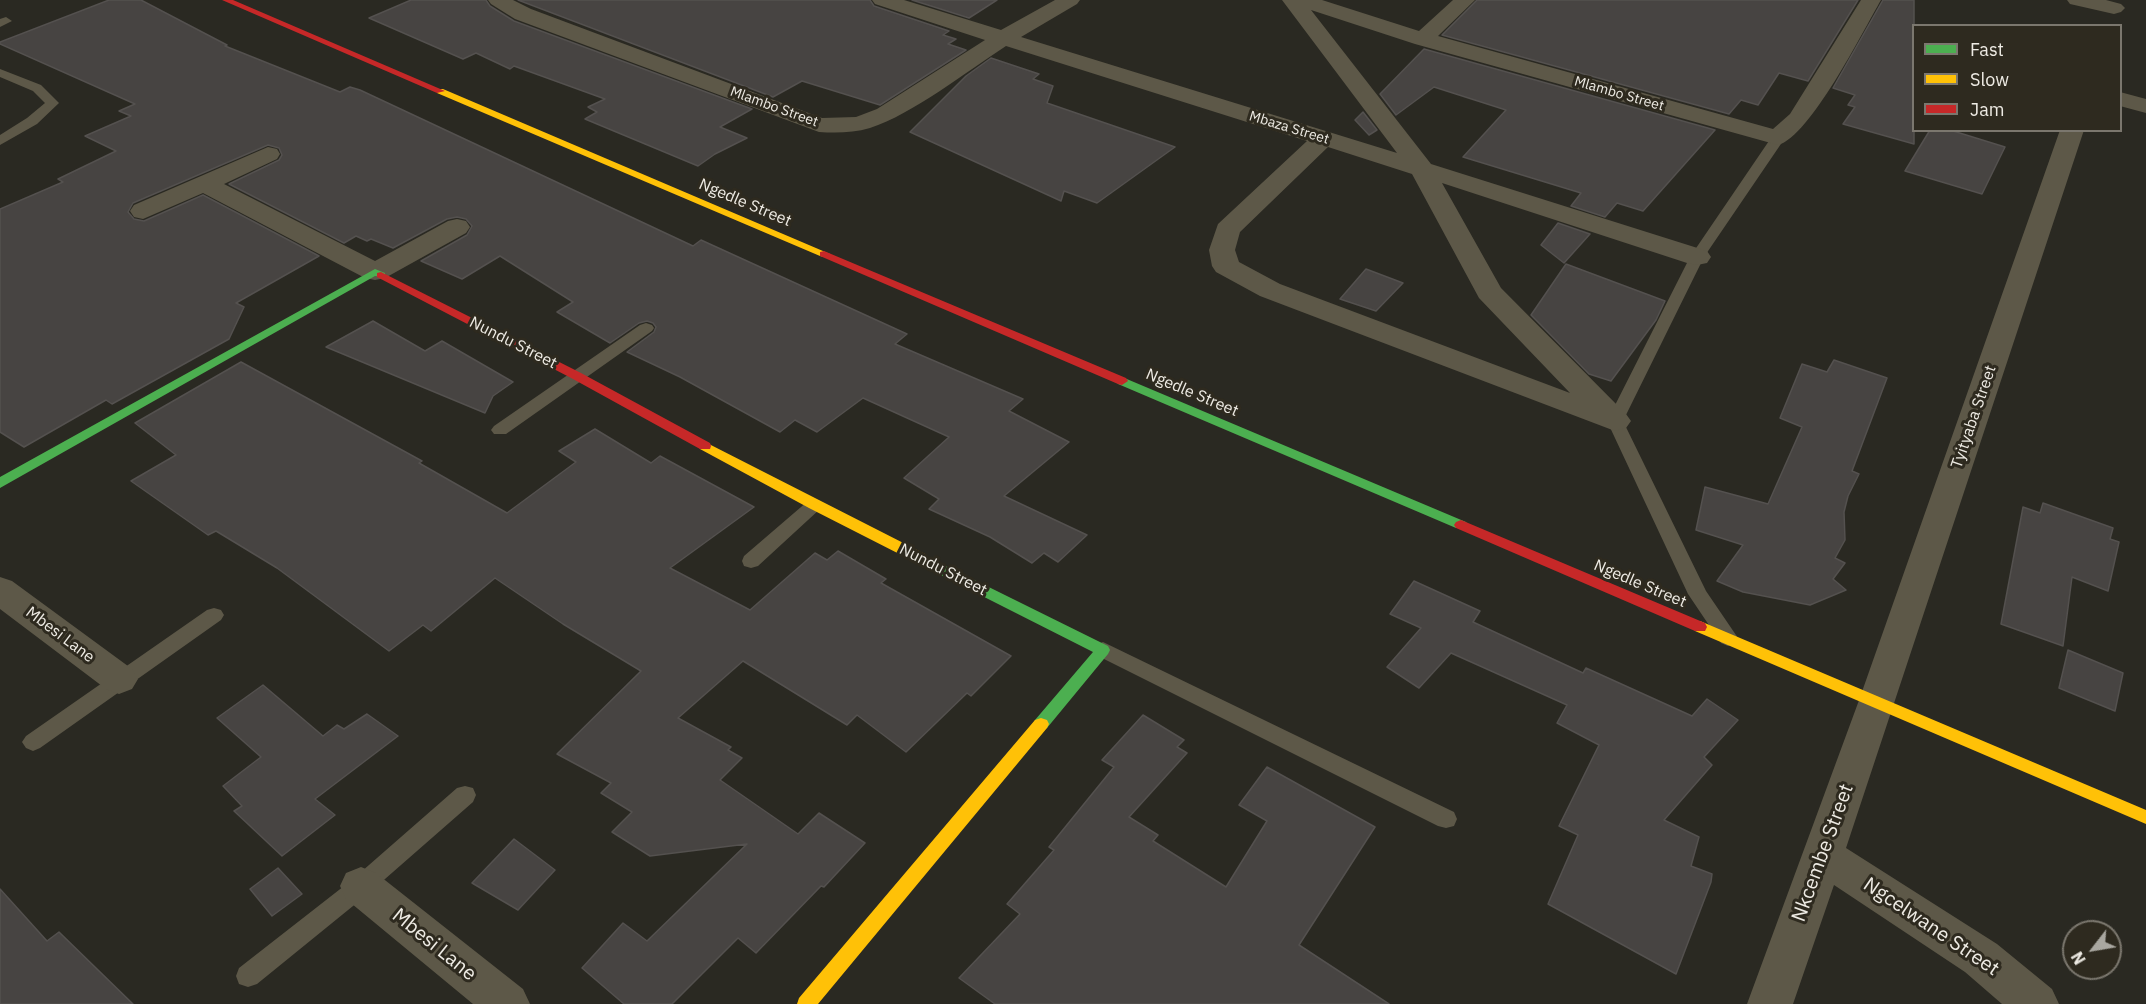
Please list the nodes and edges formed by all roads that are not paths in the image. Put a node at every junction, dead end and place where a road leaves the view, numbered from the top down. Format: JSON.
{"nodes":[{"id":1,"x":231,"y":0,"type":"edge"},
{"id":2,"x":498,"y":0,"type":"edge"},
{"id":3,"x":882,"y":0,"type":"edge"},
{"id":4,"x":1070,"y":0,"type":"edge"},
{"id":5,"x":1292,"y":0,"type":"edge"},
{"id":6,"x":1301,"y":0,"type":"edge"},
{"id":7,"x":1466,"y":0,"type":"edge"},
{"id":8,"x":1872,"y":0,"type":"edge"},
{"id":9,"x":2077,"y":0,"type":"edge"},
{"id":10,"x":2112,"y":11,"type":"edge"},
{"id":11,"x":1003,"y":38,"type":"junction"},
{"id":12,"x":1423,"y":39,"type":"junction"},
{"id":13,"x":0,"y":73,"type":"edge"},
{"id":14,"x":2122,"y":99,"type":"edge"},
{"id":15,"x":2146,"y":106,"type":"edge"},
{"id":16,"x":2071,"y":132,"type":"edge"},
{"id":17,"x":1778,"y":138,"type":"junction"},
{"id":18,"x":1323,"y":139,"type":"junction"},
{"id":19,"x":0,"y":141,"type":"edge"},
{"id":20,"x":268,"y":154,"type":"dead end"},
{"id":21,"x":1420,"y":166,"type":"junction"},
{"id":22,"x":205,"y":184,"type":"junction"},
{"id":23,"x":143,"y":212,"type":"dead end"},
{"id":24,"x":458,"y":227,"type":"dead end"},
{"id":25,"x":1697,"y":257,"type":"junction"},
{"id":26,"x":375,"y":272,"type":"junction"},
{"id":27,"x":646,"y":328,"type":"dead end"},
{"id":28,"x":577,"y":376,"type":"junction"},
{"id":29,"x":1614,"y":421,"type":"junction"},
{"id":30,"x":500,"y":430,"type":"dead end"},
{"id":31,"x":0,"y":483,"type":"edge"},
{"id":32,"x":814,"y":505,"type":"junction"},
{"id":33,"x":751,"y":561,"type":"dead end"},
{"id":34,"x":0,"y":590,"type":"edge"},
{"id":35,"x":214,"y":615,"type":"dead end"},
{"id":36,"x":1729,"y":640,"type":"junction"},
{"id":37,"x":1103,"y":650,"type":"junction"},
{"id":38,"x":119,"y":679,"type":"junction"},
{"id":39,"x":1877,"y":703,"type":"junction"},
{"id":40,"x":33,"y":742,"type":"dead end"},
{"id":41,"x":465,"y":795,"type":"dead end"},
{"id":42,"x":2146,"y":818,"type":"edge"},
{"id":43,"x":1446,"y":819,"type":"dead end"},
{"id":44,"x":1822,"y":855,"type":"junction"},
{"id":45,"x":361,"y":886,"type":"junction"},
{"id":46,"x":248,"y":976,"type":"dead end"},
{"id":47,"x":507,"y":1004,"type":"edge"},
{"id":48,"x":806,"y":1004,"type":"edge"},
{"id":49,"x":1770,"y":1004,"type":"edge"},
{"id":50,"x":2036,"y":1004,"type":"edge"}],
"edges":[{"from":1,"to":36,"type":"street","name":"Ngedle Street"},
{"from":2,"to":11,"type":"street","name":"Mlambo Street"},
{"from":3,"to":11,"type":"street","name":"Mbaza Street"},
{"from":4,"to":11,"type":"street","name":"Mlambo Street"},
{"from":5,"to":21,"type":"street"},
{"from":6,"to":12,"type":"street","name":"Mlambo Street"},
{"from":7,"to":12,"type":"street"},
{"from":8,"to":17,"type":"street"},
{"from":9,"to":10,"type":"street"},
{"from":11,"to":18,"type":"street","name":"Mbaza Street"},
{"from":12,"to":17,"type":"street","name":"Mlambo Street"},
{"from":13,"to":19,"type":"lane"},
{"from":14,"to":15,"type":"street"},
{"from":16,"to":39,"type":"street","name":"Tyityaba Street"},
{"from":17,"to":25,"type":"lane"},
{"from":18,"to":21,"type":"street","name":"Mbaza Street"},
{"from":18,"to":29,"type":"street"},
{"from":20,"to":22,"type":"street"},
{"from":21,"to":25,"type":"street","name":"Mbaza Street"},
{"from":21,"to":29,"type":"street"},
{"from":22,"to":23,"type":"street"},
{"from":22,"to":26,"type":"street","name":"Nundu Street"},
{"from":24,"to":26,"type":"street"},
{"from":25,"to":29,"type":"lane"},
{"from":26,"to":28,"type":"street","name":"Nundu Street"},
{"from":26,"to":31,"type":"street"},
{"from":27,"to":28,"type":"lane"},
{"from":28,"to":30,"type":"lane"},
{"from":28,"to":32,"type":"street","name":"Nundu Street"},
{"from":29,"to":36,"type":"lane"},
{"from":32,"to":33,"type":"lane"},
{"from":32,"to":37,"type":"street","name":"Nundu Street"},
{"from":34,"to":38,"type":"street","name":"Mbesi Lane"},
{"from":35,"to":38,"type":"lane"},
{"from":36,"to":39,"type":"street","name":"Ngedle Street"},
{"from":37,"to":43,"type":"lane"},
{"from":37,"to":48,"type":"street"},
{"from":38,"to":40,"type":"lane"},
{"from":39,"to":42,"type":"street","name":"Ngedle Street"},
{"from":39,"to":44,"type":"street","name":"Nkcembe Street"},
{"from":41,"to":45,"type":"lane"},
{"from":44,"to":49,"type":"street","name":"Nkcembe Street"},
{"from":44,"to":50,"type":"street","name":"Ngcelwane Street"},
{"from":45,"to":46,"type":"lane"},
{"from":45,"to":47,"type":"street","name":"Mbesi Lane"}]}
